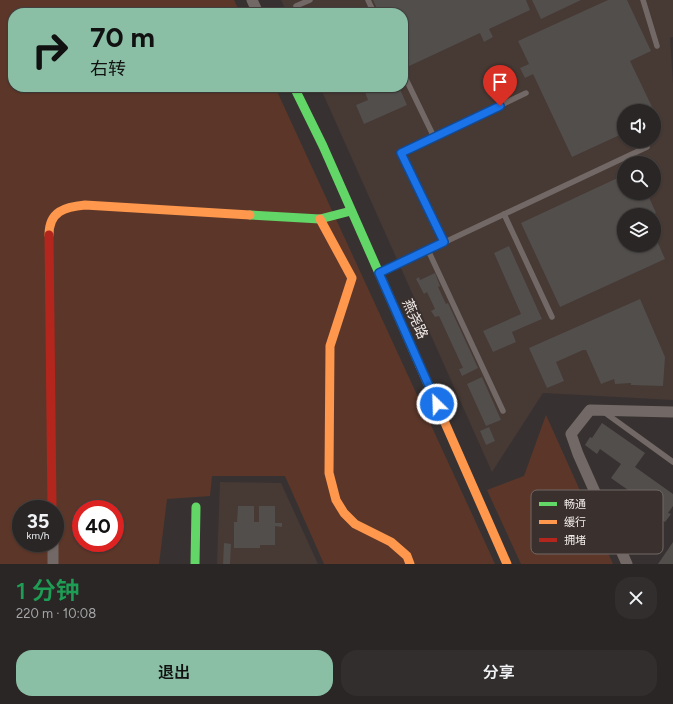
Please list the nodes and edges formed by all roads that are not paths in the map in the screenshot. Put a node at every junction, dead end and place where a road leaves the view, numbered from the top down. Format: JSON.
{"nodes":[{"id":1,"x":310,"y":0,"type":"edge"},
{"id":2,"x":643,"y":0,"type":"edge"},
{"id":3,"x":296,"y":6,"type":"dead end"},
{"id":4,"x":657,"y":46,"type":"dead end"},
{"id":5,"x":408,"y":83,"type":"edge"},
{"id":6,"x":296,"y":92,"type":"edge"},
{"id":7,"x":526,"y":93,"type":"dead end"},
{"id":8,"x":434,"y":137,"type":"junction"},
{"id":9,"x":645,"y":148,"type":"edge"},
{"id":10,"x":351,"y":210,"type":"junction"},
{"id":11,"x":504,"y":214,"type":"junction"},
{"id":12,"x":320,"y":219,"type":"junction"},
{"id":13,"x":444,"y":242,"type":"junction"},
{"id":14,"x":428,"y":250,"type":"junction"},
{"id":15,"x":379,"y":273,"type":"junction"},
{"id":16,"x":552,"y":317,"type":"dead end"},
{"id":17,"x":502,"y":411,"type":"dead end"},
{"id":18,"x":602,"y":411,"type":"junction"},
{"id":19,"x":673,"y":412,"type":"edge"},
{"id":20,"x":673,"y":462,"type":"edge"},
{"id":21,"x":594,"y":490,"type":"edge"},
{"id":22,"x":52,"y":500,"type":"edge"},
{"id":23,"x":196,"y":507,"type":"dead end"},
{"id":24,"x":53,"y":552,"type":"edge"},
{"id":25,"x":622,"y":554,"type":"edge"},
{"id":26,"x":53,"y":564,"type":"edge"},
{"id":27,"x":195,"y":564,"type":"edge"},
{"id":28,"x":410,"y":564,"type":"edge"},
{"id":29,"x":507,"y":564,"type":"edge"},
{"id":30,"x":626,"y":564,"type":"edge"}],
"edges":[{"from":1,"to":3,"type":"lane"},
{"from":2,"to":4,"type":"lane"},
{"from":5,"to":8,"type":"lane"},
{"from":6,"to":10,"type":"street","name":"燕尧路"},
{"from":7,"to":8,"type":"lane"},
{"from":8,"to":13,"type":"lane"},
{"from":9,"to":11,"type":"lane"},
{"from":10,"to":12,"type":"street"},
{"from":10,"to":15,"type":"street","name":"燕尧路"},
{"from":11,"to":13,"type":"lane"},
{"from":11,"to":16,"type":"lane"},
{"from":12,"to":22,"type":"street"},
{"from":12,"to":28,"type":"street"},
{"from":13,"to":14,"type":"lane"},
{"from":14,"to":15,"type":"lane"},
{"from":14,"to":17,"type":"lane"},
{"from":15,"to":29,"type":"street","name":"燕尧路"},
{"from":18,"to":19,"type":"street"},
{"from":18,"to":20,"type":"lane"},
{"from":18,"to":21,"type":"street"},
{"from":23,"to":27,"type":"street"},
{"from":24,"to":26,"type":"street"},
{"from":25,"to":30,"type":"street"}]}
